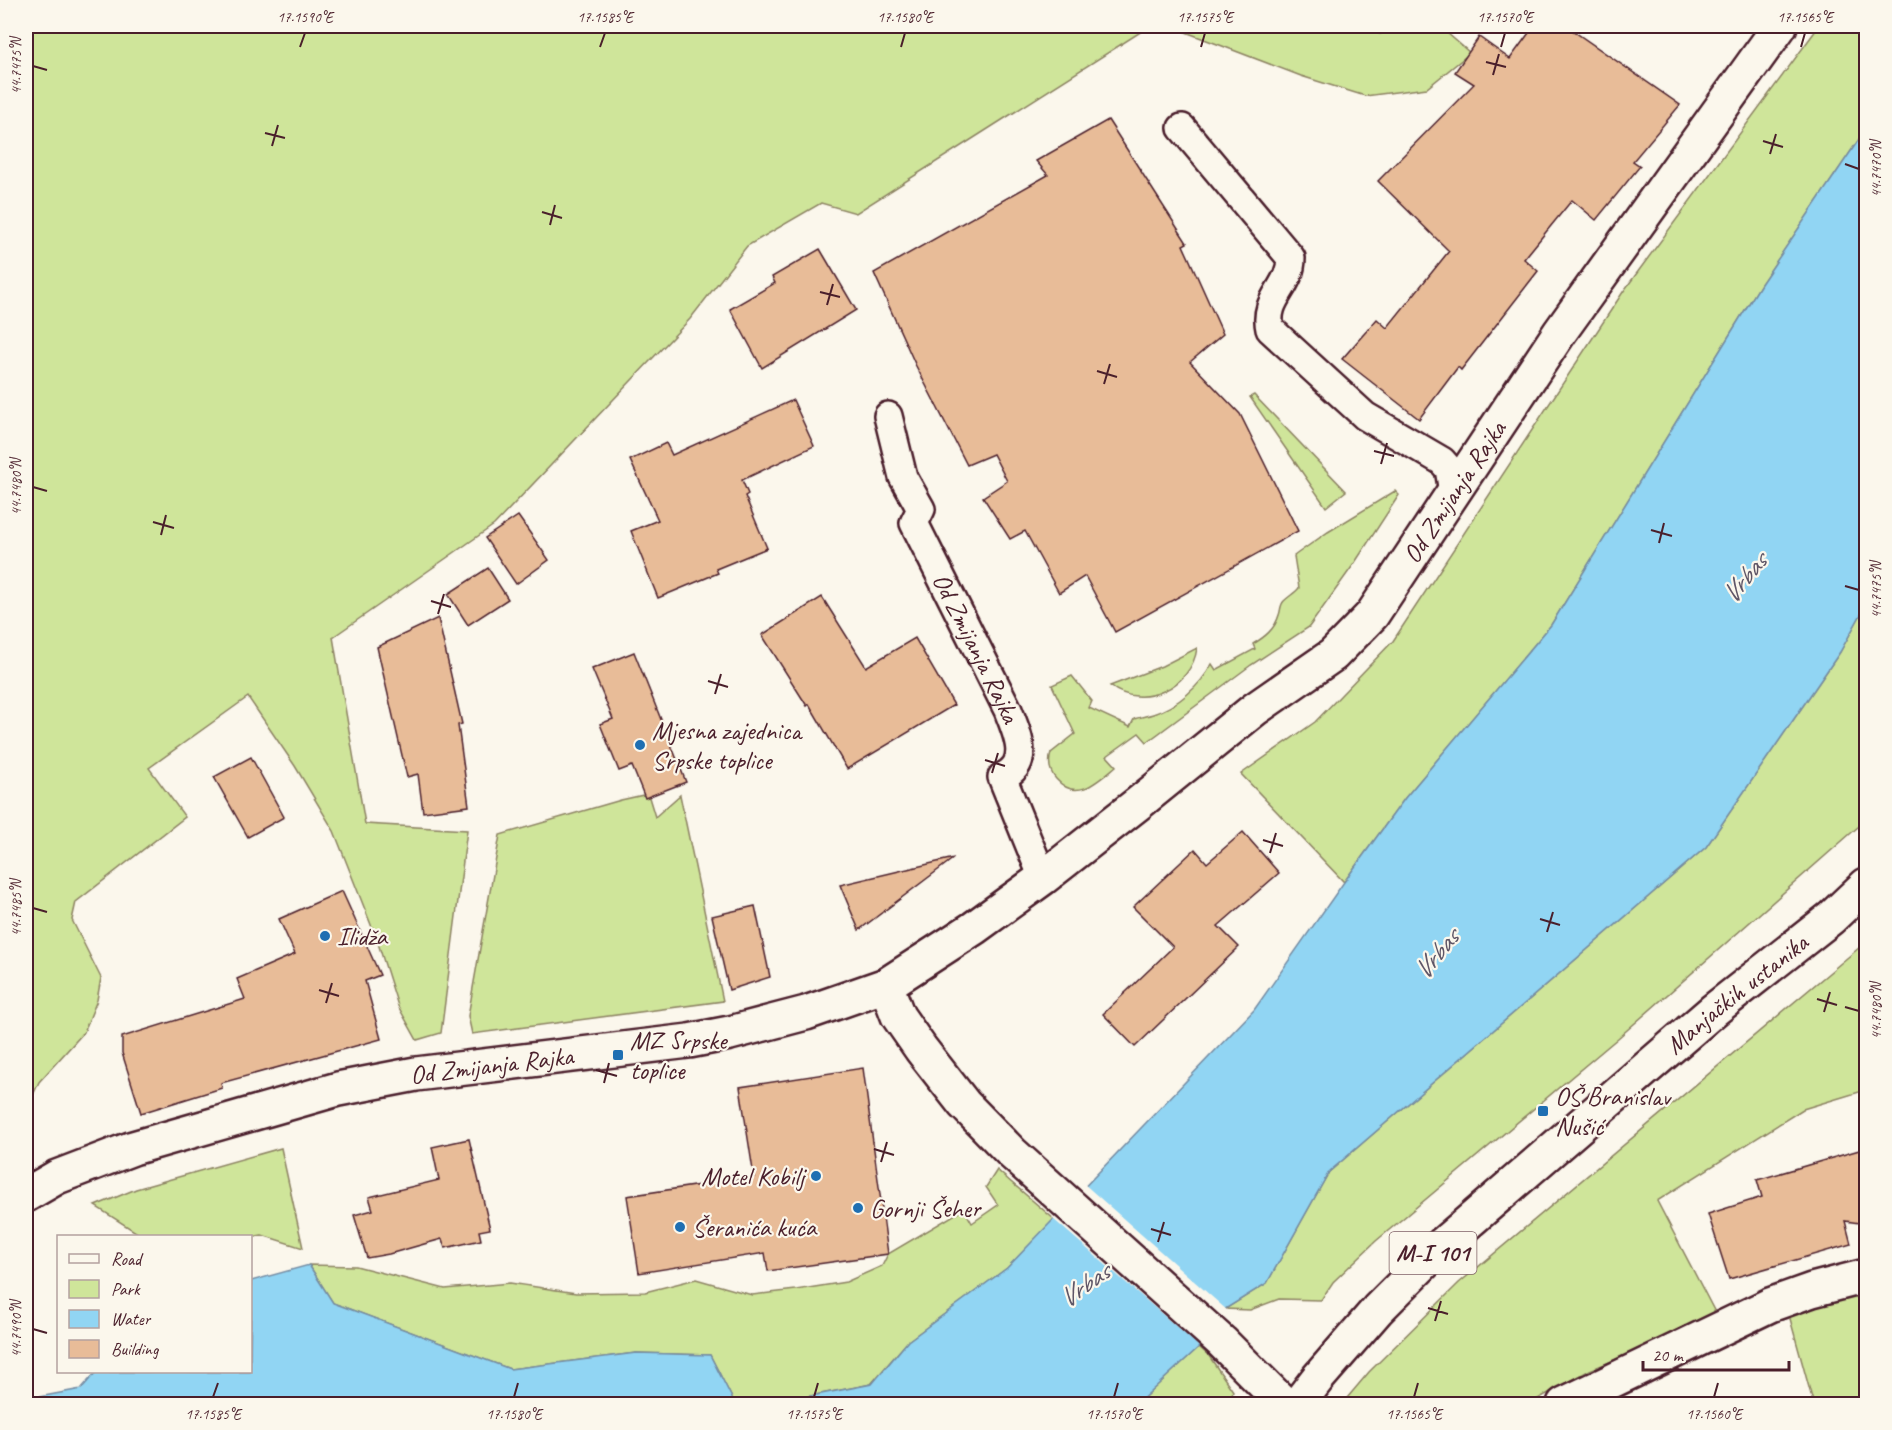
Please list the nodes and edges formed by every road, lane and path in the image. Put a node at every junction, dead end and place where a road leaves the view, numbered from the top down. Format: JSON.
{"nodes":[{"id":1,"x":1780,"y":26,"type":"edge"},
{"id":2,"x":1182,"y":128,"type":"dead end"},
{"id":3,"x":888,"y":416,"type":"dead end"},
{"id":4,"x":1452,"y":492,"type":"junction"},
{"id":5,"x":1043,"y":878,"type":"junction"},
{"id":6,"x":1866,"y":885,"type":"edge"},
{"id":7,"x":885,"y":985,"type":"junction"},
{"id":8,"x":26,"y":1195,"type":"edge"},
{"id":9,"x":1866,"y":1276,"type":"edge"},
{"id":10,"x":1284,"y":1404,"type":"edge"},
{"id":11,"x":1298,"y":1404,"type":"edge"},
{"id":12,"x":1564,"y":1404,"type":"edge"}],
"edges":[{"from":1,"to":4,"type":"street","name":"Od Zmijanja Rajka"},
{"from":2,"to":4,"type":"lane"},
{"from":3,"to":5,"type":"lane","name":"Od Zmijanja Rajka"},
{"from":4,"to":5,"type":"street","name":"Od Zmijanja Rajka"},
{"from":5,"to":7,"type":"street","name":"Od Zmijanja Rajka"},
{"from":6,"to":11,"type":"street","name":"Manjačkih ustanika","number":"M-I 101"},
{"from":7,"to":8,"type":"street","name":"Od Zmijanja Rajka"},
{"from":7,"to":10,"type":"street"},
{"from":9,"to":12,"type":"street"}]}
